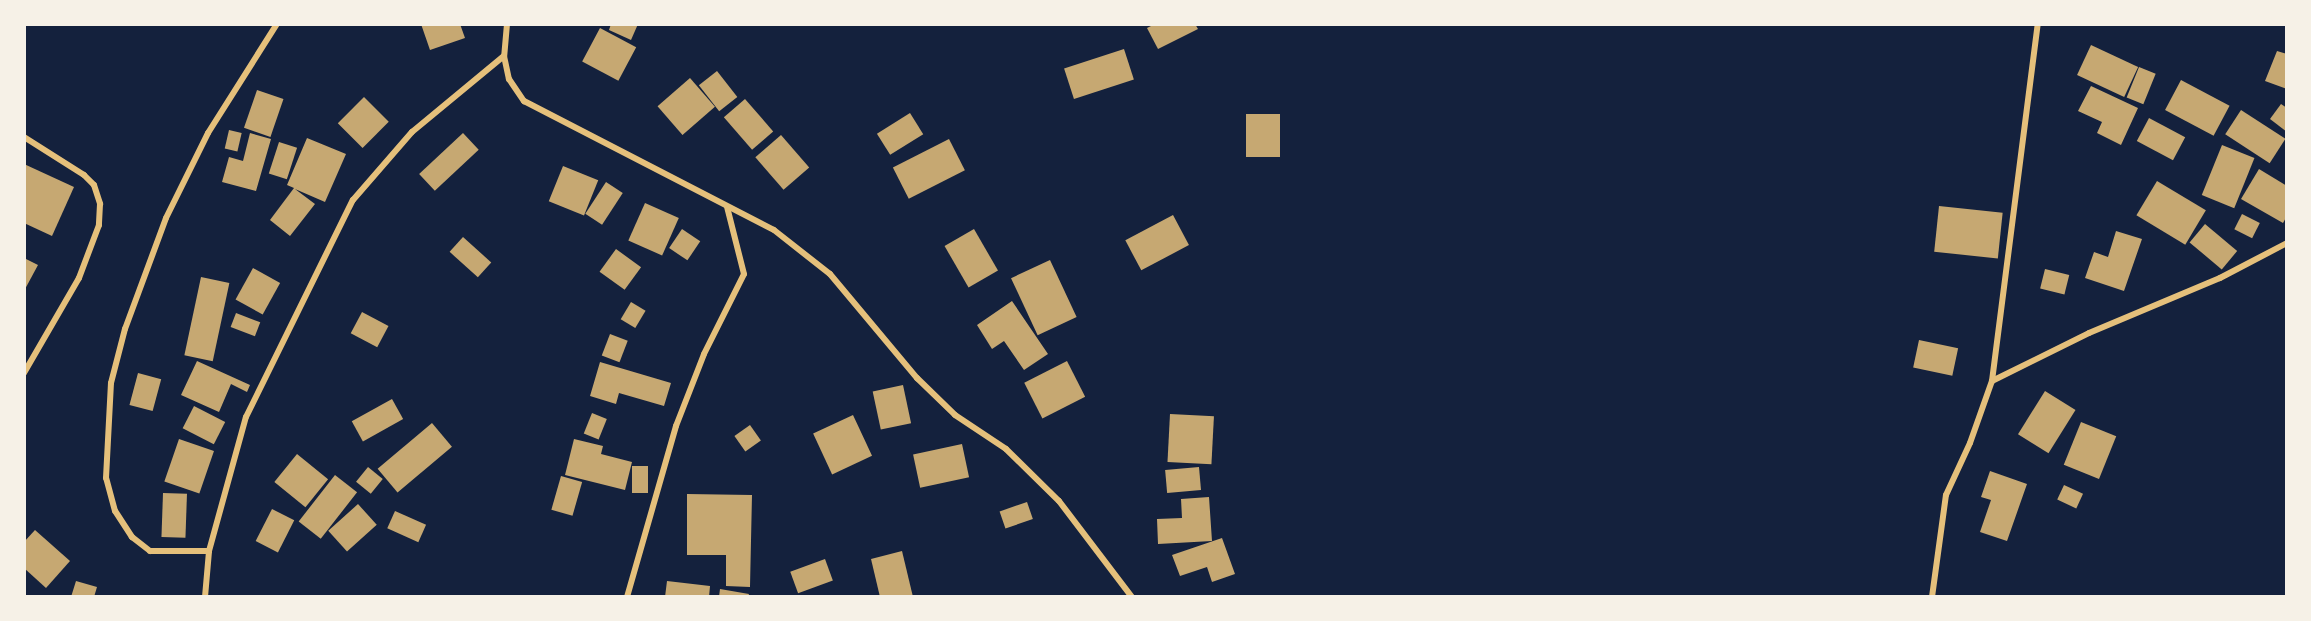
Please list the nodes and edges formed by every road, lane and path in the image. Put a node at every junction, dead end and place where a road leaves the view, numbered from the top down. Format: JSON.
{"nodes":[{"id":1,"x":278,"y":24,"type":"edge"},
{"id":2,"x":507,"y":24,"type":"edge"},
{"id":3,"x":2038,"y":24,"type":"edge"},
{"id":4,"x":504,"y":56,"type":"junction"},
{"id":5,"x":24,"y":136,"type":"edge"},
{"id":6,"x":728,"y":207,"type":"junction"},
{"id":7,"x":2287,"y":243,"type":"edge"},
{"id":8,"x":24,"y":373,"type":"edge"},
{"id":9,"x":1992,"y":381,"type":"junction"},
{"id":10,"x":209,"y":551,"type":"junction"},
{"id":11,"x":205,"y":597,"type":"edge"},
{"id":12,"x":627,"y":597,"type":"edge"},
{"id":13,"x":1132,"y":597,"type":"edge"},
{"id":14,"x":1932,"y":597,"type":"edge"}],
"edges":[{"from":1,"to":10,"type":"street"},
{"from":2,"to":4,"type":"street"},
{"from":3,"to":9,"type":"street"},
{"from":4,"to":6,"type":"street"},
{"from":4,"to":10,"type":"street"},
{"from":5,"to":8,"type":"street"},
{"from":6,"to":12,"type":"street"},
{"from":6,"to":13,"type":"street"},
{"from":7,"to":9,"type":"street"},
{"from":9,"to":14,"type":"street"},
{"from":10,"to":11,"type":"street"}]}
